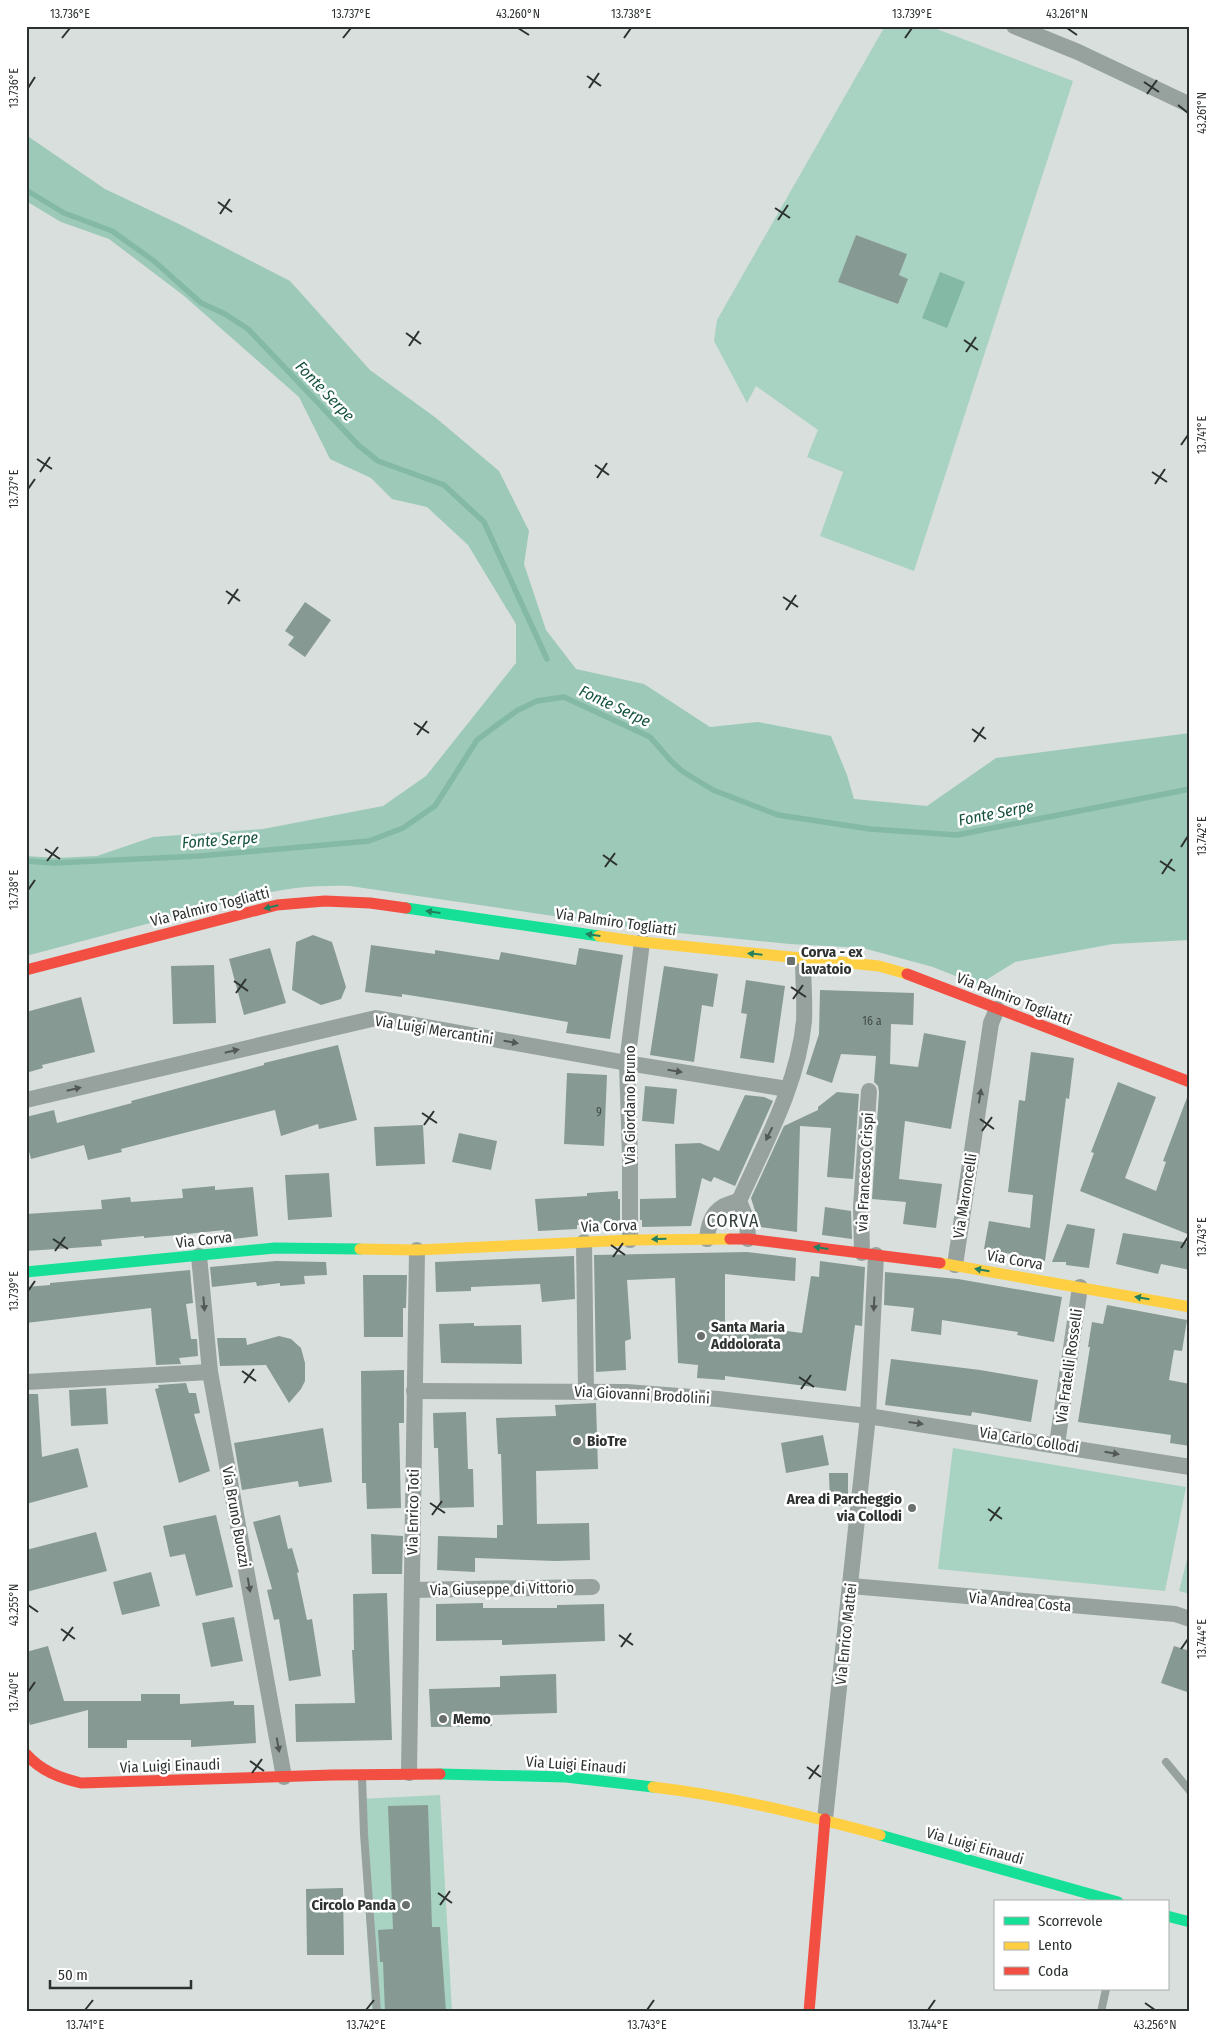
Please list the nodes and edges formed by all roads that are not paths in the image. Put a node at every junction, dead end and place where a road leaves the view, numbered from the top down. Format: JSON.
{"nodes":[{"id":1,"x":1014,"y":26,"type":"edge"},
{"id":2,"x":1190,"y":105,"type":"edge"},
{"id":3,"x":642,"y":942,"type":"junction"},
{"id":4,"x":803,"y":960,"type":"junction"},
{"id":5,"x":26,"y":970,"type":"edge"},
{"id":6,"x":997,"y":1009,"type":"junction"},
{"id":7,"x":627,"y":1063,"type":"junction"},
{"id":8,"x":1190,"y":1082,"type":"edge"},
{"id":9,"x":787,"y":1089,"type":"junction"},
{"id":10,"x":869,"y":1091,"type":"dead end"},
{"id":11,"x":26,"y":1100,"type":"edge"},
{"id":12,"x":739,"y":1200,"type":"junction"},
{"id":13,"x":707,"y":1239,"type":"junction"},
{"id":14,"x":748,"y":1239,"type":"junction"},
{"id":15,"x":630,"y":1240,"type":"junction"},
{"id":16,"x":584,"y":1242,"type":"junction"},
{"id":17,"x":417,"y":1250,"type":"junction"},
{"id":18,"x":869,"y":1254,"type":"junction"},
{"id":19,"x":199,"y":1256,"type":"junction"},
{"id":20,"x":955,"y":1265,"type":"junction"},
{"id":21,"x":26,"y":1272,"type":"edge"},
{"id":22,"x":1080,"y":1287,"type":"junction"},
{"id":23,"x":1190,"y":1307,"type":"edge"},
{"id":24,"x":210,"y":1372,"type":"junction"},
{"id":25,"x":26,"y":1382,"type":"edge"},
{"id":26,"x":414,"y":1391,"type":"junction"},
{"id":27,"x":586,"y":1391,"type":"junction"},
{"id":28,"x":868,"y":1416,"type":"junction"},
{"id":29,"x":1057,"y":1444,"type":"junction"},
{"id":30,"x":1190,"y":1466,"type":"edge"},
{"id":31,"x":851,"y":1586,"type":"junction"},
{"id":32,"x":592,"y":1587,"type":"dead end"},
{"id":33,"x":412,"y":1590,"type":"junction"},
{"id":34,"x":1190,"y":1618,"type":"edge"},
{"id":35,"x":26,"y":1754,"type":"edge"},
{"id":36,"x":1166,"y":1762,"type":"dead end"},
{"id":37,"x":409,"y":1773,"type":"junction"},
{"id":38,"x":362,"y":1775,"type":"junction"},
{"id":39,"x":284,"y":1777,"type":"junction"},
{"id":40,"x":1190,"y":1792,"type":"edge"},
{"id":41,"x":825,"y":1820,"type":"junction"},
{"id":42,"x":1111,"y":1900,"type":"edge"},
{"id":43,"x":1168,"y":1916,"type":"edge"},
{"id":44,"x":1190,"y":1922,"type":"edge"},
{"id":45,"x":1106,"y":1990,"type":"edge"},
{"id":46,"x":377,"y":2012,"type":"edge"},
{"id":47,"x":809,"y":2012,"type":"edge"},
{"id":48,"x":1101,"y":2012,"type":"edge"}],
"edges":[{"from":1,"to":2,"type":"street"},
{"from":4,"to":3,"type":"street","name":"Via Palmiro Togliatti","one_way":true},
{"from":3,"to":5,"type":"street","name":"Via Palmiro Togliatti","one_way":true},
{"from":3,"to":7,"type":"street","name":"Via Giordano Bruno"},
{"from":4,"to":6,"type":"street","name":"Via Palmiro Togliatti"},
{"from":4,"to":9,"type":"street"},
{"from":6,"to":8,"type":"street","name":"Via Palmiro Togliatti"},
{"from":20,"to":6,"type":"street","name":"Via Maroncelli","one_way":true},
{"from":7,"to":9,"type":"street","name":"Via Luigi Mercantini","one_way":true},
{"from":11,"to":7,"type":"street","name":"Via Luigi Mercantini","one_way":true},
{"from":7,"to":15,"type":"street","name":"Via Giordano Bruno"},
{"from":9,"to":12,"type":"street","one_way":true},
{"from":10,"to":18,"type":"street","name":"via Francesco Crispi"},
{"from":12,"to":13,"type":"street"},
{"from":12,"to":14,"type":"street"},
{"from":13,"to":14,"type":"street","name":"Via Corva"},
{"from":13,"to":15,"type":"street","name":"Via Corva","one_way":true},
{"from":18,"to":14,"type":"street","name":"Via Corva","one_way":true},
{"from":15,"to":16,"type":"street","name":"Via Corva"},
{"from":16,"to":17,"type":"street","name":"Via Corva"},
{"from":16,"to":27,"type":"street"},
{"from":17,"to":19,"type":"street","name":"Via Corva"},
{"from":17,"to":26,"type":"street","name":"Via Enrico Toti"},
{"from":18,"to":20,"type":"street","name":"Via Corva"},
{"from":18,"to":28,"type":"street","name":"Via Enrico Mattei","one_way":true},
{"from":19,"to":21,"type":"street","name":"Via Corva"},
{"from":19,"to":24,"type":"street","name":"Via Bruno Buozzi","one_way":true},
{"from":22,"to":20,"type":"street","name":"Via Corva","one_way":true},
{"from":23,"to":22,"type":"street","name":"Via Corva","one_way":true},
{"from":22,"to":29,"type":"street","name":"Via Fratelli Rosselli"},
{"from":24,"to":25,"type":"street"},
{"from":24,"to":39,"type":"street","name":"Via Bruno Buozzi","one_way":true},
{"from":26,"to":27,"type":"street","name":"Via Giovanni Brodolini"},
{"from":26,"to":33,"type":"street","name":"Via Enrico Toti"},
{"from":27,"to":28,"type":"street","name":"Via Giovanni Brodolini"},
{"from":28,"to":29,"type":"street","name":"Via Carlo Collodi","one_way":true},
{"from":28,"to":31,"type":"street","name":"Via Enrico Mattei"},
{"from":29,"to":30,"type":"street","name":"Via Carlo Collodi","one_way":true},
{"from":31,"to":34,"type":"street","name":"Via Andrea Costa"},
{"from":31,"to":41,"type":"street","name":"Via Enrico Mattei"},
{"from":32,"to":33,"type":"street","name":"Via Giuseppe di Vittorio"},
{"from":33,"to":37,"type":"street","name":"Via Enrico Toti"},
{"from":35,"to":39,"type":"street","name":"Via Luigi Einaudi"},
{"from":36,"to":40,"type":"lane"},
{"from":37,"to":38,"type":"street","name":"Via Luigi Einaudi"},
{"from":37,"to":41,"type":"street","name":"Via Luigi Einaudi"},
{"from":38,"to":39,"type":"street","name":"Via Luigi Einaudi"},
{"from":38,"to":46,"type":"lane"},
{"from":41,"to":42,"type":"street","name":"Via Luigi Einaudi"},
{"from":41,"to":47,"type":"street","name":"Via Enrico Mattei"},
{"from":43,"to":44,"type":"street"},
{"from":45,"to":48,"type":"lane"}]}
